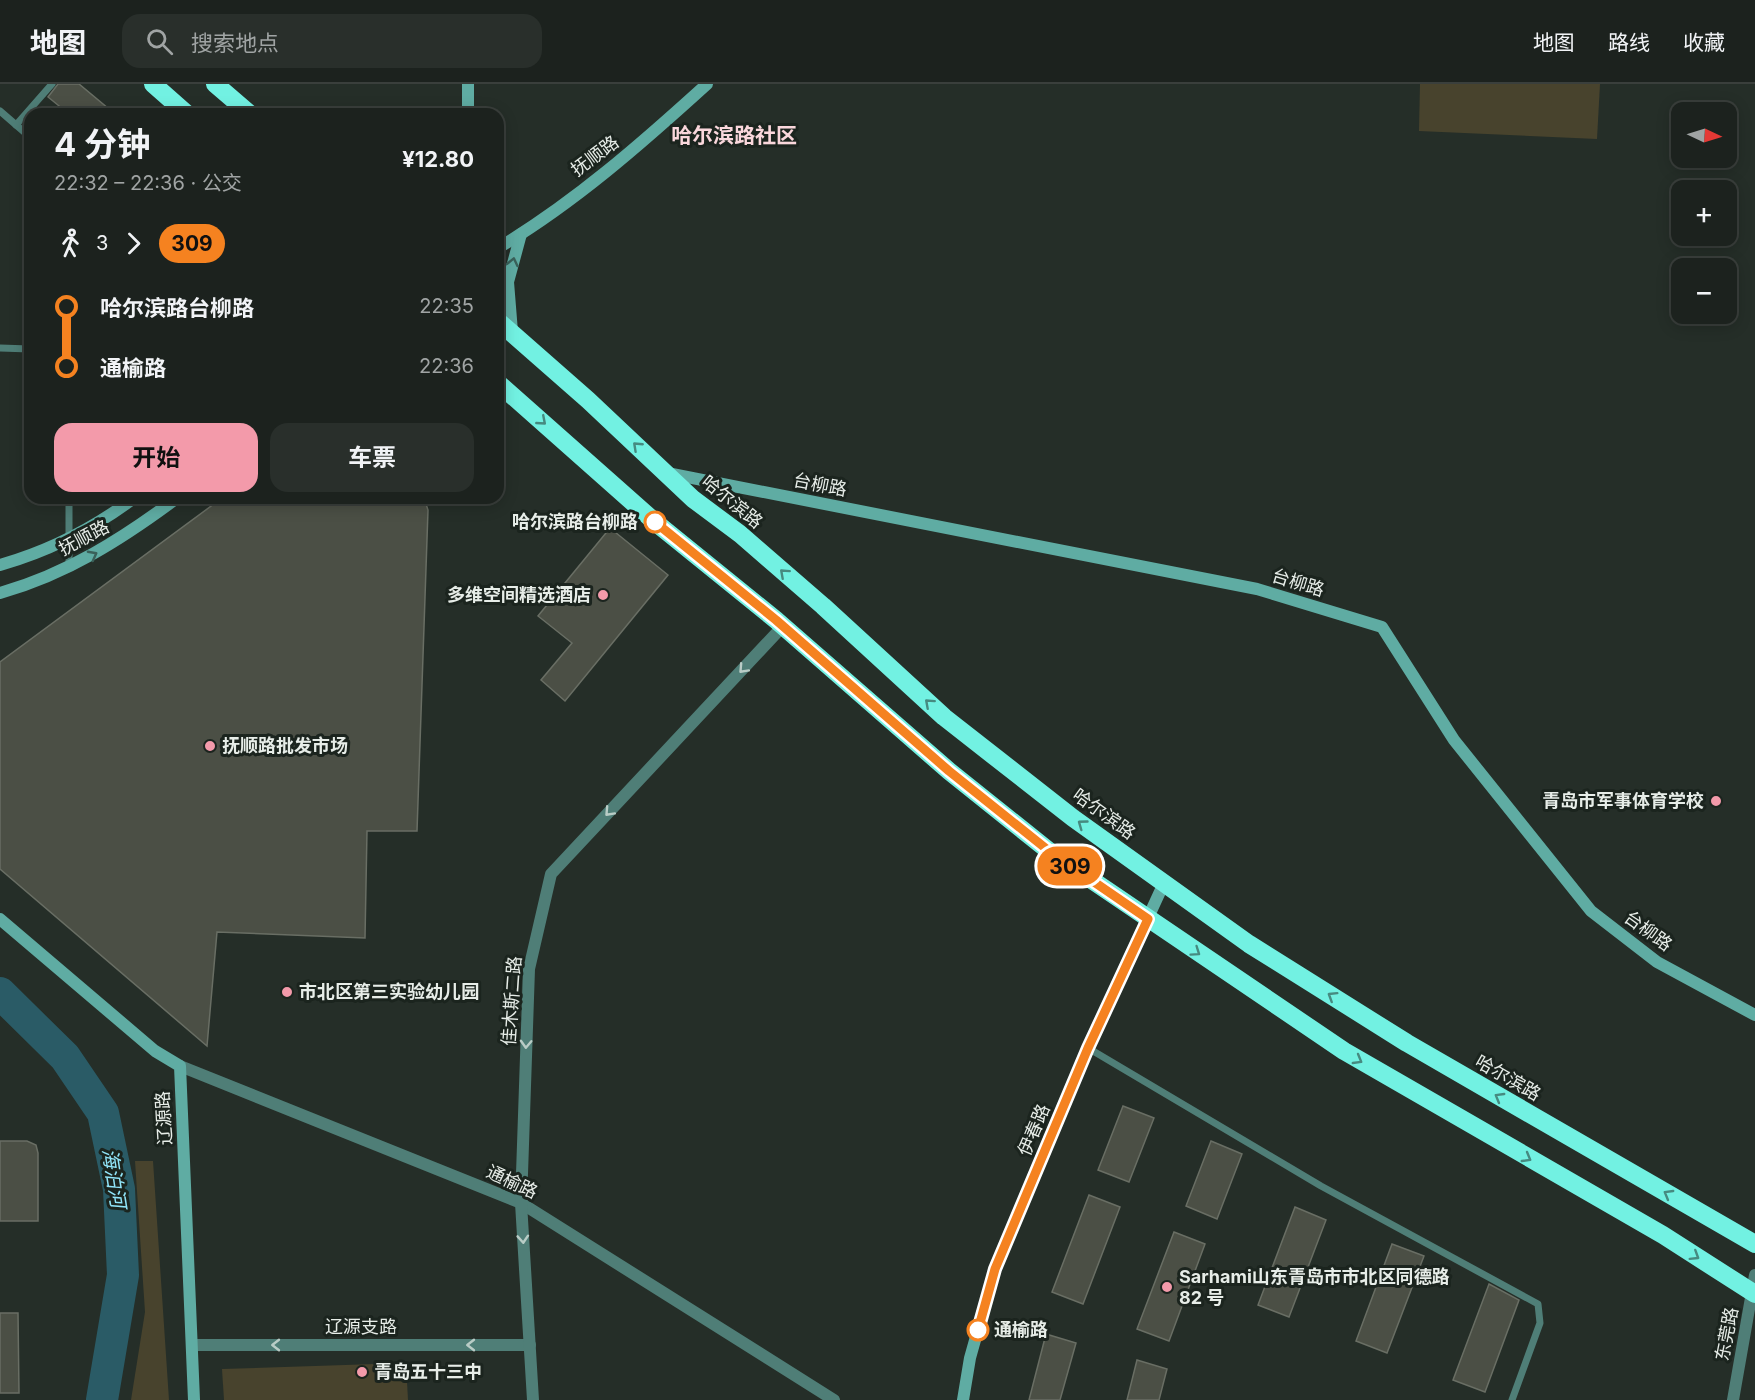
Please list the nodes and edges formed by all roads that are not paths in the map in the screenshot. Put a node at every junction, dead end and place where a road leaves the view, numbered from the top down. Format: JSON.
{"nodes":[{"id":1,"x":52,"y":84,"type":"edge"},
{"id":2,"x":153,"y":84,"type":"edge"},
{"id":3,"x":214,"y":84,"type":"edge"},
{"id":4,"x":468,"y":84,"type":"edge"},
{"id":5,"x":707,"y":84,"type":"edge"},
{"id":6,"x":31,"y":108,"type":"edge"},
{"id":7,"x":180,"y":108,"type":"edge"},
{"id":8,"x":243,"y":108,"type":"edge"},
{"id":9,"x":468,"y":108,"type":"edge"},
{"id":10,"x":0,"y":111,"type":"edge"},
{"id":11,"x":24,"y":116,"type":"edge"},
{"id":12,"x":16,"y":125,"type":"junction"},
{"id":13,"x":24,"y":132,"type":"edge"},
{"id":14,"x":521,"y":234,"type":"junction"},
{"id":15,"x":504,"y":244,"type":"edge"},
{"id":16,"x":505,"y":327,"type":"edge"},
{"id":17,"x":0,"y":348,"type":"edge"},
{"id":18,"x":24,"y":349,"type":"edge"},
{"id":19,"x":504,"y":387,"type":"edge"},
{"id":20,"x":665,"y":473,"type":"junction"},
{"id":21,"x":69,"y":504,"type":"edge"},
{"id":22,"x":126,"y":504,"type":"edge"},
{"id":23,"x":169,"y":504,"type":"edge"},
{"id":24,"x":69,"y":538,"type":"junction"},
{"id":25,"x":0,"y":565,"type":"edge"},
{"id":26,"x":69,"y":568,"type":"junction"},
{"id":27,"x":0,"y":593,"type":"edge"},
{"id":28,"x":783,"y":626,"type":"junction"},
{"id":29,"x":1164,"y":883,"type":"junction"},
{"id":30,"x":0,"y":919,"type":"edge"},
{"id":31,"x":1148,"y":919,"type":"junction"},
{"id":32,"x":1755,"y":1015,"type":"edge"},
{"id":33,"x":1088,"y":1048,"type":"junction"},
{"id":34,"x":180,"y":1066,"type":"junction"},
{"id":35,"x":521,"y":1203,"type":"junction"},
{"id":36,"x":1755,"y":1244,"type":"edge"},
{"id":37,"x":1754,"y":1287,"type":"edge"},
{"id":38,"x":192,"y":1345,"type":"junction"},
{"id":39,"x":530,"y":1345,"type":"junction"},
{"id":40,"x":195,"y":1400,"type":"edge"},
{"id":41,"x":533,"y":1400,"type":"edge"},
{"id":42,"x":834,"y":1400,"type":"edge"},
{"id":43,"x":963,"y":1400,"type":"edge"},
{"id":44,"x":1512,"y":1400,"type":"edge"},
{"id":45,"x":1733,"y":1400,"type":"edge"}],
"edges":[{"from":1,"to":6,"type":"lane"},
{"from":2,"to":7,"type":"highway"},
{"from":3,"to":8,"type":"highway"},
{"from":4,"to":9,"type":"street"},
{"from":5,"to":14,"type":"street","name":"抚顺路"},
{"from":10,"to":12,"type":"lane"},
{"from":11,"to":12,"type":"lane"},
{"from":12,"to":13,"type":"lane"},
{"from":14,"to":15,"type":"street","name":"抚顺路"},
{"from":16,"to":14,"type":"street","one_way":true},
{"from":20,"to":16,"type":"highway","name":"哈尔滨路","one_way":true},
{"from":17,"to":18,"type":"lane"},
{"from":19,"to":28,"type":"highway","one_way":true},
{"from":29,"to":20,"type":"highway","name":"哈尔滨路","one_way":true},
{"from":20,"to":32,"type":"street","name":"台柳路"},
{"from":21,"to":24,"type":"lane"},
{"from":22,"to":24,"type":"street","name":"抚顺路"},
{"from":26,"to":23,"type":"street","name":"抚顺路","one_way":true},
{"from":24,"to":25,"type":"street","name":"抚顺路"},
{"from":24,"to":26,"type":"lane"},
{"from":26,"to":27,"type":"street","name":"抚顺路"},
{"from":28,"to":31,"type":"highway"},
{"from":28,"to":35,"type":"street","name":"佳木斯二路","one_way":true},
{"from":29,"to":31,"type":"street","name":"伊春路"},
{"from":36,"to":29,"type":"highway","name":"哈尔滨路","one_way":true},
{"from":30,"to":34,"type":"street","name":"辽源路"},
{"from":31,"to":33,"type":"street","name":"伊春路"},
{"from":31,"to":37,"type":"highway","one_way":true},
{"from":33,"to":43,"type":"street","name":"伊春路"},
{"from":33,"to":44,"type":"lane"},
{"from":34,"to":35,"type":"street","name":"通榆路"},
{"from":34,"to":38,"type":"street","name":"辽源路"},
{"from":35,"to":39,"type":"street","name":"佳木斯二路","one_way":true},
{"from":35,"to":42,"type":"street","name":"通榆路"},
{"from":37,"to":45,"type":"street","name":"东莞路"},
{"from":39,"to":38,"type":"street","name":"辽源支路","one_way":true},
{"from":38,"to":40,"type":"street","name":"辽源路"},
{"from":39,"to":41,"type":"street","name":"佳木斯二路"}]}
